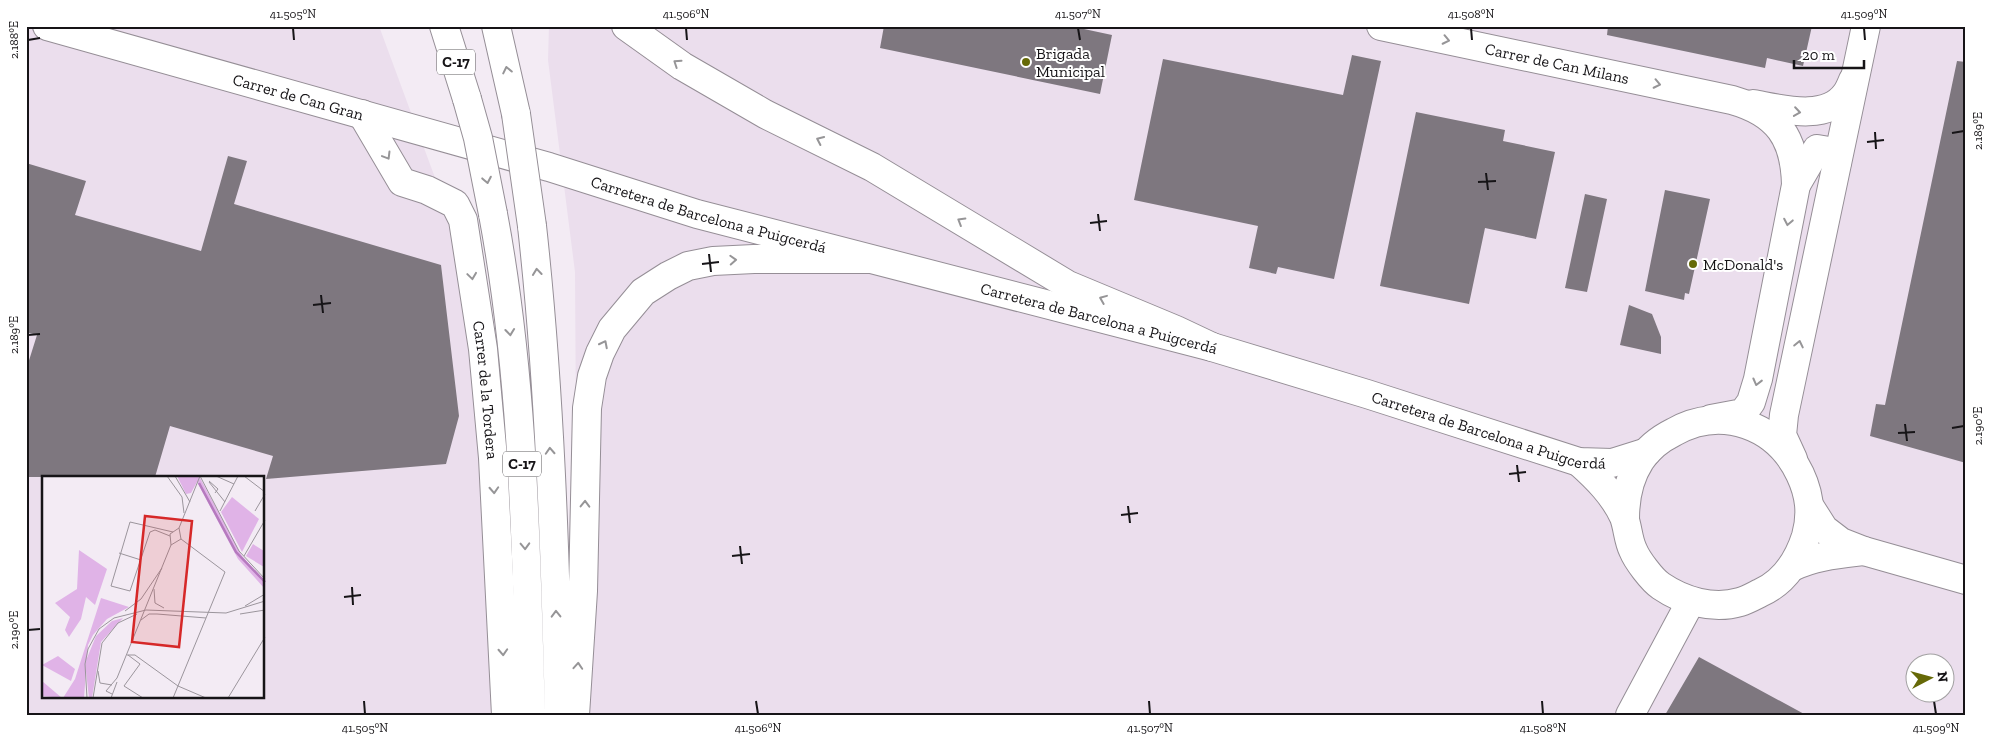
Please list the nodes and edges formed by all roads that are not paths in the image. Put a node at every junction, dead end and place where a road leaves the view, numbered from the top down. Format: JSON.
{"nodes":[{"id":1,"x":47,"y":26,"type":"edge"},
{"id":2,"x":444,"y":26,"type":"edge"},
{"id":3,"x":496,"y":26,"type":"edge"},
{"id":4,"x":626,"y":26,"type":"edge"},
{"id":5,"x":1381,"y":26,"type":"edge"},
{"id":6,"x":1866,"y":26,"type":"edge"},
{"id":7,"x":1855,"y":77,"type":"junction"},
{"id":8,"x":1732,"y":100,"type":"junction"},
{"id":9,"x":362,"y":114,"type":"junction"},
{"id":10,"x":1837,"y":162,"type":"junction"},
{"id":11,"x":550,"y":168,"type":"joint"},
{"id":12,"x":1796,"y":185,"type":"junction"},
{"id":13,"x":868,"y":259,"type":"junction"},
{"id":14,"x":1212,"y":347,"type":"junction"},
{"id":15,"x":1708,"y":420,"type":"junction"},
{"id":16,"x":1647,"y":452,"type":"junction"},
{"id":17,"x":1793,"y":459,"type":"junction"},
{"id":18,"x":1579,"y":462,"type":"junction"},
{"id":19,"x":1810,"y":507,"type":"junction"},
{"id":20,"x":1625,"y":519,"type":"junction"},
{"id":21,"x":1864,"y":551,"type":"junction"},
{"id":22,"x":1792,"y":567,"type":"junction"},
{"id":23,"x":1966,"y":580,"type":"edge"},
{"id":24,"x":1691,"y":601,"type":"junction"},
{"id":25,"x":506,"y":715,"type":"edge"},
{"id":26,"x":531,"y":715,"type":"edge"},
{"id":27,"x":559,"y":715,"type":"edge"},
{"id":28,"x":575,"y":715,"type":"edge"},
{"id":29,"x":1630,"y":715,"type":"edge"}],
"edges":[{"from":1,"to":9,"type":"main road","name":"Carrer de Can Gran"},
{"from":2,"to":26,"type":"main road","number":"C-17","one_way":true,"bridge":true},
{"from":27,"to":3,"type":"main road","number":"C-17","one_way":true,"bridge":true},
{"from":14,"to":4,"type":"main road","one_way":true},
{"from":5,"to":8,"type":"main road","name":"Carrer de Can Milans","one_way":true},
{"from":6,"to":7,"type":"main road","name":"Carrer de Can Milans"},
{"from":8,"to":7,"type":"main road","name":"Carrer de Can Milans","one_way":true},
{"from":7,"to":10,"type":"main road","name":"Carrer de Can Milans"},
{"from":8,"to":12,"type":"main road","name":"Carrer de Can Milans"},
{"from":9,"to":11,"type":"main road","name":"Carrer de Can Gran"},
{"from":9,"to":25,"type":"main road","name":"Carrer de la Tordera","one_way":true},
{"from":10,"to":12,"type":"main road","name":"Carrer de Can Milans"},
{"from":17,"to":10,"type":"main road","name":"Carrer de Can Milans","one_way":true},
{"from":11,"to":13,"type":"main road","name":"Carretera de Barcelona a Puigcerdá"},
{"from":12,"to":15,"type":"main road","name":"Carrer de Can Milans","one_way":true},
{"from":13,"to":14,"type":"main road","name":"Carretera de Barcelona a Puigcerdá"},
{"from":28,"to":13,"type":"main road","one_way":true},
{"from":14,"to":18,"type":"main road","name":"Carretera de Barcelona a Puigcerdá"},
{"from":15,"to":16,"type":"main road"},
{"from":15,"to":17,"type":"main road"},
{"from":16,"to":18,"type":"main road","name":"Carretera de Barcelona a Puigcerdá"},
{"from":16,"to":20,"type":"main road"},
{"from":17,"to":19,"type":"main road","name":"Carrer de Can Milans"},
{"from":18,"to":20,"type":"main road"},
{"from":19,"to":21,"type":"main road"},
{"from":19,"to":22,"type":"main road"},
{"from":20,"to":24,"type":"main road"},
{"from":21,"to":22,"type":"main road"},
{"from":21,"to":23,"type":"main road"},
{"from":22,"to":24,"type":"main road"},
{"from":24,"to":29,"type":"main road"}]}
